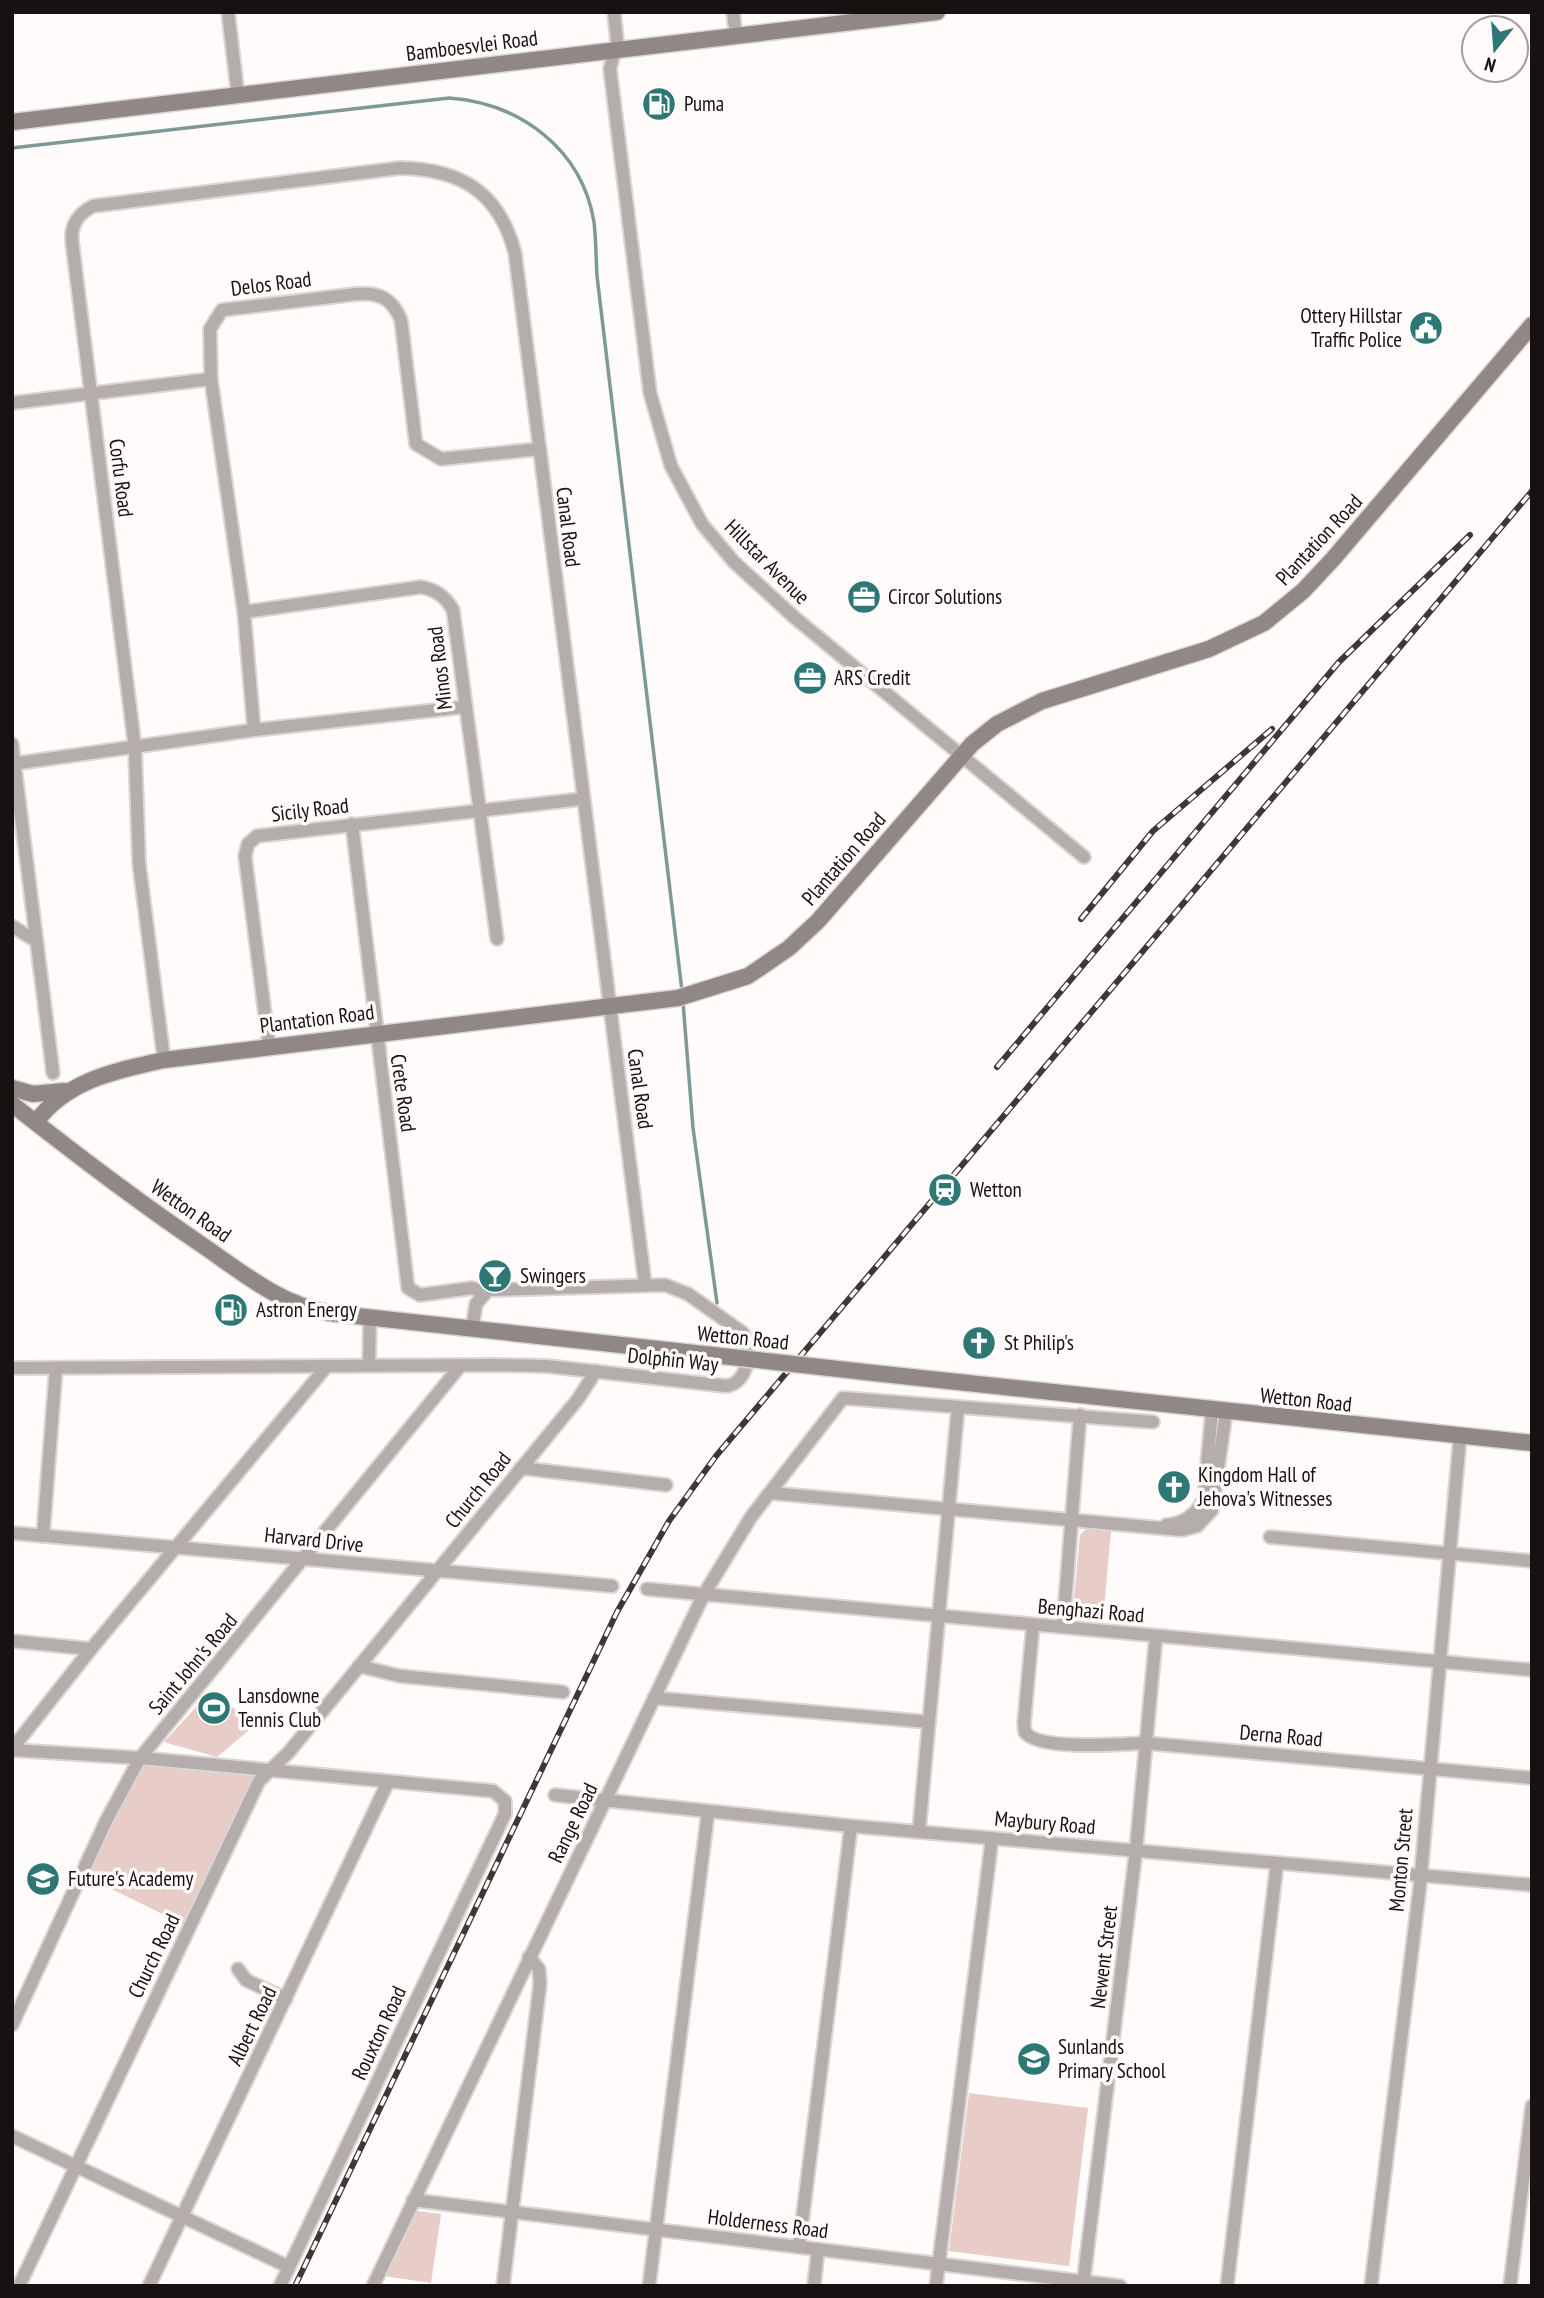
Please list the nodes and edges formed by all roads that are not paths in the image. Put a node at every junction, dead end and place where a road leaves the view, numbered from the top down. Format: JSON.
{"nodes":[{"id":1,"x":228,"y":12,"type":"edge"},
{"id":2,"x":614,"y":12,"type":"edge"},
{"id":3,"x":733,"y":12,"type":"edge"},
{"id":4,"x":937,"y":12,"type":"edge"},
{"id":5,"x":857,"y":17,"type":"edge"},
{"id":6,"x":736,"y":36,"type":"junction"},
{"id":7,"x":613,"y":50,"type":"junction"},
{"id":8,"x":238,"y":96,"type":"junction"},
{"id":9,"x":12,"y":122,"type":"edge"},
{"id":10,"x":80,"y":215,"type":"joint"},
{"id":11,"x":1532,"y":325,"type":"edge"},
{"id":12,"x":211,"y":379,"type":"junction"},
{"id":13,"x":91,"y":393,"type":"junction"},
{"id":14,"x":12,"y":403,"type":"edge"},
{"id":15,"x":539,"y":449,"type":"junction"},
{"id":16,"x":244,"y":612,"type":"junction"},
{"id":17,"x":464,"y":707,"type":"junction"},
{"id":18,"x":254,"y":730,"type":"junction"},
{"id":19,"x":12,"y":744,"type":"edge"},
{"id":20,"x":135,"y":748,"type":"junction"},
{"id":21,"x":962,"y":756,"type":"junction"},
{"id":22,"x":13,"y":764,"type":"edge"},
{"id":23,"x":582,"y":799,"type":"junction"},
{"id":24,"x":480,"y":809,"type":"junction"},
{"id":25,"x":352,"y":824,"type":"junction"},
{"id":26,"x":1084,"y":857,"type":"dead end"},
{"id":27,"x":12,"y":926,"type":"edge"},
{"id":28,"x":497,"y":939,"type":"dead end"},
{"id":29,"x":36,"y":942,"type":"junction"},
{"id":30,"x":609,"y":1006,"type":"junction"},
{"id":31,"x":377,"y":1033,"type":"junction"},
{"id":32,"x":269,"y":1046,"type":"junction"},
{"id":33,"x":164,"y":1060,"type":"junction"},
{"id":34,"x":53,"y":1073,"type":"dead end"},
{"id":35,"x":12,"y":1088,"type":"edge"},
{"id":36,"x":68,"y":1091,"type":"junction"},
{"id":37,"x":12,"y":1104,"type":"edge"},
{"id":38,"x":36,"y":1122,"type":"junction"},
{"id":39,"x":645,"y":1284,"type":"junction"},
{"id":40,"x":483,"y":1292,"type":"junction"},
{"id":41,"x":370,"y":1317,"type":"junction"},
{"id":42,"x":472,"y":1330,"type":"junction"},
{"id":43,"x":461,"y":1364,"type":"junction"},
{"id":44,"x":327,"y":1366,"type":"junction"},
{"id":45,"x":369,"y":1366,"type":"junction"},
{"id":46,"x":12,"y":1368,"type":"edge"},
{"id":47,"x":56,"y":1368,"type":"junction"},
{"id":48,"x":596,"y":1371,"type":"junction"},
{"id":49,"x":958,"y":1407,"type":"junction"},
{"id":50,"x":1219,"y":1412,"type":"junction"},
{"id":51,"x":1080,"y":1415,"type":"junction"},
{"id":52,"x":1153,"y":1423,"type":"dead end"},
{"id":53,"x":1460,"y":1437,"type":"junction"},
{"id":54,"x":1532,"y":1443,"type":"edge"},
{"id":55,"x":521,"y":1468,"type":"junction"},
{"id":56,"x":666,"y":1485,"type":"dead end"},
{"id":57,"x":770,"y":1493,"type":"junction"},
{"id":58,"x":947,"y":1508,"type":"junction"},
{"id":59,"x":1074,"y":1519,"type":"junction"},
{"id":60,"x":12,"y":1533,"type":"edge"},
{"id":61,"x":43,"y":1536,"type":"junction"},
{"id":62,"x":1270,"y":1537,"type":"dead end"},
{"id":63,"x":179,"y":1545,"type":"junction"},
{"id":64,"x":1449,"y":1553,"type":"junction"},
{"id":65,"x":305,"y":1559,"type":"junction"},
{"id":66,"x":1532,"y":1561,"type":"edge"},
{"id":67,"x":436,"y":1572,"type":"junction"},
{"id":68,"x":612,"y":1586,"type":"dead end"},
{"id":69,"x":647,"y":1589,"type":"dead end"},
{"id":70,"x":704,"y":1596,"type":"junction"},
{"id":71,"x":938,"y":1617,"type":"junction"},
{"id":72,"x":1033,"y":1625,"type":"junction"},
{"id":73,"x":1063,"y":1627,"type":"junction"},
{"id":74,"x":1156,"y":1636,"type":"junction"},
{"id":75,"x":12,"y":1641,"type":"edge"},
{"id":76,"x":91,"y":1648,"type":"junction"},
{"id":77,"x":1439,"y":1662,"type":"junction"},
{"id":78,"x":359,"y":1666,"type":"junction"},
{"id":79,"x":1532,"y":1670,"type":"edge"},
{"id":80,"x":563,"y":1692,"type":"dead end"},
{"id":81,"x":654,"y":1698,"type":"junction"},
{"id":82,"x":929,"y":1722,"type":"junction"},
{"id":83,"x":1145,"y":1744,"type":"junction"},
{"id":84,"x":12,"y":1749,"type":"edge"},
{"id":85,"x":140,"y":1758,"type":"junction"},
{"id":86,"x":1429,"y":1769,"type":"junction"},
{"id":87,"x":267,"y":1771,"type":"junction"},
{"id":88,"x":1532,"y":1778,"type":"edge"},
{"id":89,"x":388,"y":1782,"type":"junction"},
{"id":90,"x":555,"y":1796,"type":"dead end"},
{"id":91,"x":604,"y":1802,"type":"junction"},
{"id":92,"x":708,"y":1812,"type":"junction"},
{"id":93,"x":851,"y":1826,"type":"junction"},
{"id":94,"x":919,"y":1830,"type":"junction"},
{"id":95,"x":992,"y":1838,"type":"junction"},
{"id":96,"x":1136,"y":1850,"type":"junction"},
{"id":97,"x":1278,"y":1863,"type":"junction"},
{"id":98,"x":1420,"y":1875,"type":"junction"},
{"id":99,"x":1532,"y":1885,"type":"edge"},
{"id":100,"x":529,"y":1957,"type":"junction"},
{"id":101,"x":238,"y":1969,"type":"dead end"},
{"id":102,"x":286,"y":1999,"type":"junction"},
{"id":103,"x":12,"y":2025,"type":"edge"},
{"id":104,"x":1532,"y":2106,"type":"edge"},
{"id":105,"x":12,"y":2136,"type":"edge"},
{"id":106,"x":76,"y":2166,"type":"junction"},
{"id":107,"x":412,"y":2200,"type":"junction"},
{"id":108,"x":512,"y":2214,"type":"junction"},
{"id":109,"x":182,"y":2216,"type":"junction"},
{"id":110,"x":656,"y":2231,"type":"junction"},
{"id":111,"x":799,"y":2247,"type":"junction"},
{"id":112,"x":818,"y":2249,"type":"junction"},
{"id":113,"x":939,"y":2265,"type":"junction"},
{"id":114,"x":289,"y":2267,"type":"junction"},
{"id":115,"x":1083,"y":2284,"type":"edge"},
{"id":116,"x":19,"y":2286,"type":"edge"},
{"id":117,"x":149,"y":2286,"type":"edge"},
{"id":118,"x":280,"y":2286,"type":"edge"},
{"id":119,"x":373,"y":2286,"type":"edge"},
{"id":120,"x":503,"y":2286,"type":"edge"},
{"id":121,"x":649,"y":2286,"type":"edge"},
{"id":122,"x":814,"y":2286,"type":"edge"},
{"id":123,"x":936,"y":2286,"type":"edge"},
{"id":124,"x":1120,"y":2286,"type":"edge"},
{"id":125,"x":1227,"y":2286,"type":"edge"},
{"id":126,"x":1371,"y":2286,"type":"edge"},
{"id":127,"x":1510,"y":2286,"type":"edge"}],
"edges":[{"from":1,"to":8,"type":"street"},
{"from":2,"to":7,"type":"street","name":"Hillstar Avenue"},
{"from":3,"to":6,"type":"street"},
{"from":4,"to":5,"type":"street","name":"Bamboesvlei Road"},
{"from":5,"to":6,"type":"street","name":"Bamboesvlei Road"},
{"from":6,"to":7,"type":"street","name":"Bamboesvlei Road"},
{"from":7,"to":8,"type":"street","name":"Bamboesvlei Road"},
{"from":7,"to":21,"type":"street","name":"Hillstar Avenue"},
{"from":8,"to":9,"type":"street","name":"Bamboesvlei Road"},
{"from":10,"to":13,"type":"street","name":"Corfu Road"},
{"from":10,"to":15,"type":"street","name":"Canal Road"},
{"from":11,"to":21,"type":"street","name":"Plantation Road"},
{"from":12,"to":13,"type":"street"},
{"from":12,"to":15,"type":"street","name":"Delos Road"},
{"from":12,"to":16,"type":"street","name":"Delos Road"},
{"from":13,"to":14,"type":"street"},
{"from":13,"to":20,"type":"street","name":"Corfu Road"},
{"from":15,"to":23,"type":"street","name":"Canal Road"},
{"from":16,"to":17,"type":"street","name":"Minos Road"},
{"from":16,"to":18,"type":"street","name":"Delos Road"},
{"from":17,"to":18,"type":"street"},
{"from":17,"to":24,"type":"street","name":"Minos Road"},
{"from":18,"to":20,"type":"street"},
{"from":19,"to":22,"type":"street"},
{"from":20,"to":22,"type":"street"},
{"from":20,"to":33,"type":"street","name":"Corfu Road"},
{"from":21,"to":26,"type":"street","name":"Hillstar Avenue"},
{"from":21,"to":30,"type":"street","name":"Plantation Road"},
{"from":22,"to":29,"type":"street"},
{"from":23,"to":24,"type":"street","name":"Sicily Road"},
{"from":23,"to":30,"type":"street","name":"Canal Road"},
{"from":24,"to":25,"type":"street","name":"Sicily Road"},
{"from":24,"to":28,"type":"street","name":"Minos Road"},
{"from":25,"to":31,"type":"street","name":"Crete Road"},
{"from":25,"to":32,"type":"street","name":"Sicily Road"},
{"from":27,"to":29,"type":"street"},
{"from":29,"to":34,"type":"street"},
{"from":30,"to":31,"type":"street","name":"Plantation Road"},
{"from":30,"to":39,"type":"street","name":"Canal Road"},
{"from":31,"to":32,"type":"street","name":"Plantation Road"},
{"from":31,"to":40,"type":"street","name":"Crete Road"},
{"from":32,"to":33,"type":"street","name":"Plantation Road"},
{"from":33,"to":36,"type":"street","name":"Plantation Road"},
{"from":35,"to":36,"type":"street"},
{"from":36,"to":38,"type":"street","name":"Plantation Road"},
{"from":37,"to":38,"type":"street","name":"Wetton Road"},
{"from":38,"to":41,"type":"street","name":"Wetton Road"},
{"from":39,"to":40,"type":"street","name":"Dolphin Way"},
{"from":39,"to":48,"type":"street","name":"Dolphin Way"},
{"from":40,"to":42,"type":"street"},
{"from":41,"to":42,"type":"street","name":"Wetton Road"},
{"from":41,"to":45,"type":"street"},
{"from":42,"to":50,"type":"street","name":"Wetton Road","bridge":true},
{"from":43,"to":45,"type":"street","name":"Dolphin Way"},
{"from":43,"to":48,"type":"street","name":"Dolphin Way"},
{"from":43,"to":65,"type":"street","name":"Saint John's Road"},
{"from":44,"to":45,"type":"street","name":"Dolphin Way"},
{"from":44,"to":47,"type":"street","name":"Dolphin Way"},
{"from":44,"to":63,"type":"street"},
{"from":46,"to":47,"type":"street","name":"Dolphin Way"},
{"from":47,"to":61,"type":"street"},
{"from":48,"to":55,"type":"street","name":"Church Road"},
{"from":49,"to":51,"type":"street"},
{"from":49,"to":57,"type":"street","name":"Range Road"},
{"from":49,"to":58,"type":"street"},
{"from":50,"to":53,"type":"street","name":"Wetton Road"},
{"from":50,"to":59,"type":"street"},
{"from":51,"to":52,"type":"street"},
{"from":51,"to":59,"type":"street"},
{"from":53,"to":54,"type":"street","name":"Wetton Road"},
{"from":53,"to":64,"type":"street","name":"Monton Street"},
{"from":55,"to":56,"type":"street"},
{"from":55,"to":67,"type":"street","name":"Church Road"},
{"from":57,"to":58,"type":"street"},
{"from":57,"to":70,"type":"street","name":"Range Road"},
{"from":58,"to":59,"type":"street"},
{"from":58,"to":71,"type":"street"},
{"from":59,"to":73,"type":"street"},
{"from":60,"to":61,"type":"street","name":"Harvard Drive"},
{"from":61,"to":63,"type":"street","name":"Harvard Drive"},
{"from":62,"to":64,"type":"street"},
{"from":63,"to":65,"type":"street","name":"Harvard Drive"},
{"from":63,"to":76,"type":"street"},
{"from":64,"to":66,"type":"street"},
{"from":64,"to":77,"type":"street","name":"Monton Street"},
{"from":65,"to":67,"type":"street","name":"Harvard Drive"},
{"from":65,"to":85,"type":"street","name":"Saint John's Road"},
{"from":67,"to":68,"type":"street","name":"Harvard Drive"},
{"from":67,"to":78,"type":"street","name":"Church Road"},
{"from":69,"to":70,"type":"street","name":"Benghazi Road"},
{"from":70,"to":71,"type":"street","name":"Benghazi Road"},
{"from":70,"to":81,"type":"street","name":"Range Road"},
{"from":71,"to":72,"type":"street","name":"Benghazi Road"},
{"from":71,"to":82,"type":"street"},
{"from":72,"to":73,"type":"street","name":"Benghazi Road"},
{"from":72,"to":83,"type":"street","name":"Derna Road"},
{"from":73,"to":74,"type":"street","name":"Benghazi Road"},
{"from":74,"to":77,"type":"street","name":"Benghazi Road"},
{"from":74,"to":83,"type":"street","name":"Newent Street"},
{"from":75,"to":76,"type":"street"},
{"from":76,"to":84,"type":"street"},
{"from":77,"to":79,"type":"street","name":"Benghazi Road"},
{"from":77,"to":86,"type":"street","name":"Monton Street"},
{"from":78,"to":80,"type":"street"},
{"from":78,"to":87,"type":"street","name":"Church Road"},
{"from":81,"to":82,"type":"street"},
{"from":81,"to":91,"type":"street","name":"Range Road"},
{"from":82,"to":94,"type":"street"},
{"from":83,"to":86,"type":"street","name":"Derna Road"},
{"from":83,"to":96,"type":"street","name":"Newent Street"},
{"from":84,"to":85,"type":"street"},
{"from":85,"to":87,"type":"street"},
{"from":85,"to":103,"type":"street","name":"Saint John's Road"},
{"from":86,"to":88,"type":"street","name":"Derna Road"},
{"from":86,"to":98,"type":"street","name":"Monton Street"},
{"from":87,"to":89,"type":"street"},
{"from":87,"to":106,"type":"street","name":"Church Road"},
{"from":89,"to":102,"type":"street","name":"Albert Road"},
{"from":89,"to":114,"type":"street","name":"Rouxton Road"},
{"from":90,"to":91,"type":"street","name":"Maybury Road"},
{"from":91,"to":92,"type":"street","name":"Maybury Road"},
{"from":91,"to":100,"type":"street","name":"Range Road"},
{"from":92,"to":93,"type":"street","name":"Maybury Road"},
{"from":92,"to":110,"type":"street"},
{"from":93,"to":94,"type":"street","name":"Maybury Road"},
{"from":93,"to":111,"type":"street"},
{"from":94,"to":95,"type":"street","name":"Maybury Road"},
{"from":95,"to":96,"type":"street","name":"Maybury Road"},
{"from":95,"to":113,"type":"street"},
{"from":96,"to":97,"type":"street","name":"Maybury Road"},
{"from":96,"to":115,"type":"street","name":"Newent Street"},
{"from":97,"to":98,"type":"street","name":"Maybury Road"},
{"from":97,"to":125,"type":"street"},
{"from":98,"to":99,"type":"street","name":"Maybury Road"},
{"from":98,"to":126,"type":"street","name":"Monton Street"},
{"from":100,"to":107,"type":"street","name":"Range Road"},
{"from":100,"to":108,"type":"street"},
{"from":101,"to":102,"type":"street"},
{"from":102,"to":109,"type":"street","name":"Albert Road"},
{"from":104,"to":127,"type":"street"},
{"from":105,"to":106,"type":"street"},
{"from":106,"to":109,"type":"street"},
{"from":106,"to":116,"type":"street","name":"Church Road"},
{"from":107,"to":108,"type":"street","name":"Holderness Road"},
{"from":107,"to":119,"type":"street","name":"Range Road"},
{"from":108,"to":110,"type":"street","name":"Holderness Road"},
{"from":108,"to":120,"type":"street"},
{"from":109,"to":114,"type":"street"},
{"from":109,"to":117,"type":"street","name":"Albert Road"},
{"from":110,"to":111,"type":"street","name":"Holderness Road"},
{"from":110,"to":121,"type":"street"},
{"from":111,"to":112,"type":"street","name":"Holderness Road"},
{"from":112,"to":113,"type":"street","name":"Holderness Road"},
{"from":112,"to":122,"type":"street"},
{"from":113,"to":115,"type":"street","name":"Holderness Road"},
{"from":113,"to":123,"type":"street"},
{"from":114,"to":118,"type":"street","name":"Rouxton Road"},
{"from":115,"to":124,"type":"street","name":"Holderness Road"}]}
